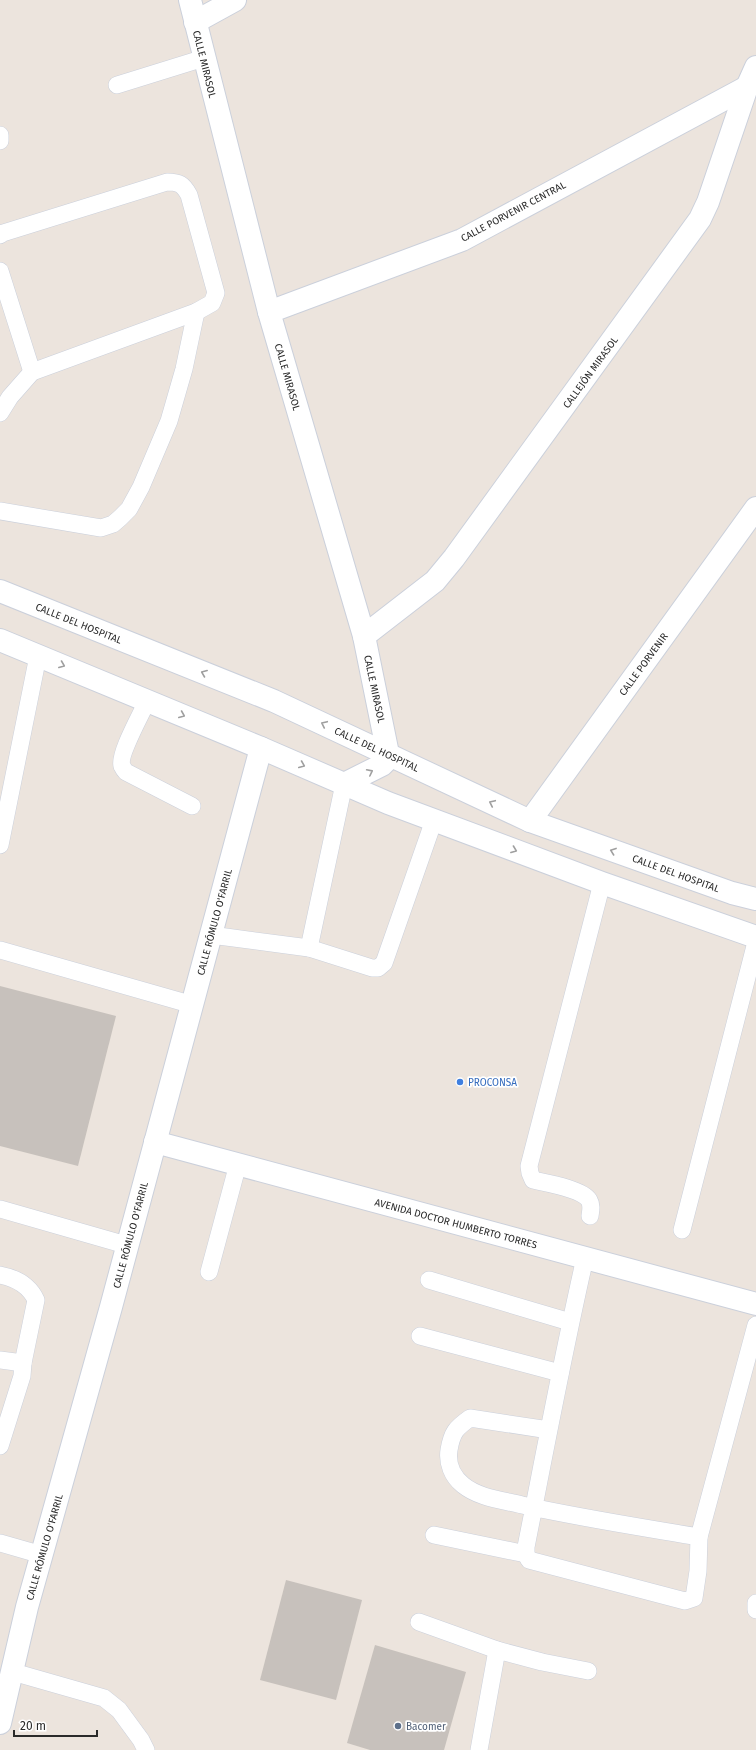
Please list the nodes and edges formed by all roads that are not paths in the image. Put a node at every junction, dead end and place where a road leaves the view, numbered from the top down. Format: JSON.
{"nodes":[{"id":1,"x":190,"y":0,"type":"edge"},
{"id":2,"x":235,"y":0,"type":"edge"},
{"id":3,"x":195,"y":22,"type":"junction"},
{"id":4,"x":204,"y":58,"type":"junction"},
{"id":5,"x":756,"y":67,"type":"edge"},
{"id":6,"x":117,"y":85,"type":"dead end"},
{"id":7,"x":747,"y":87,"type":"junction"},
{"id":8,"x":0,"y":135,"type":"edge"},
{"id":9,"x":0,"y":141,"type":"edge"},
{"id":10,"x":0,"y":235,"type":"edge"},
{"id":11,"x":0,"y":271,"type":"edge"},
{"id":12,"x":196,"y":312,"type":"junction"},
{"id":13,"x":269,"y":312,"type":"junction"},
{"id":14,"x":32,"y":372,"type":"junction"},
{"id":15,"x":0,"y":413,"type":"edge"},
{"id":16,"x":756,"y":508,"type":"edge"},
{"id":17,"x":0,"y":511,"type":"edge"},
{"id":18,"x":0,"y":591,"type":"edge"},
{"id":19,"x":364,"y":636,"type":"junction"},
{"id":20,"x":0,"y":640,"type":"edge"},
{"id":21,"x":38,"y":656,"type":"junction"},
{"id":22,"x":148,"y":700,"type":"junction"},
{"id":23,"x":261,"y":748,"type":"junction"},
{"id":24,"x":388,"y":754,"type":"junction"},
{"id":25,"x":344,"y":784,"type":"junction"},
{"id":26,"x":192,"y":806,"type":"dead end"},
{"id":27,"x":434,"y":820,"type":"junction"},
{"id":28,"x":530,"y":821,"type":"junction"},
{"id":29,"x":0,"y":845,"type":"edge"},
{"id":30,"x":602,"y":883,"type":"junction"},
{"id":31,"x":756,"y":899,"type":"edge"},
{"id":32,"x":211,"y":935,"type":"junction"},
{"id":33,"x":756,"y":937,"type":"edge"},
{"id":34,"x":756,"y":942,"type":"edge"},
{"id":35,"x":309,"y":948,"type":"junction"},
{"id":36,"x":0,"y":950,"type":"edge"},
{"id":37,"x":193,"y":1004,"type":"junction"},
{"id":38,"x":155,"y":1142,"type":"junction"},
{"id":39,"x":238,"y":1164,"type":"junction"},
{"id":40,"x":0,"y":1210,"type":"edge"},
{"id":41,"x":590,"y":1216,"type":"dead end"},
{"id":42,"x":682,"y":1230,"type":"dead end"},
{"id":43,"x":126,"y":1245,"type":"junction"},
{"id":44,"x":585,"y":1258,"type":"junction"},
{"id":45,"x":208,"y":1272,"type":"dead end"},
{"id":46,"x":0,"y":1274,"type":"edge"},
{"id":47,"x":429,"y":1280,"type":"dead end"},
{"id":48,"x":756,"y":1304,"type":"edge"},
{"id":49,"x":570,"y":1322,"type":"junction"},
{"id":50,"x":756,"y":1325,"type":"edge"},
{"id":51,"x":420,"y":1336,"type":"dead end"},
{"id":52,"x":0,"y":1360,"type":"edge"},
{"id":53,"x":23,"y":1363,"type":"junction"},
{"id":54,"x":560,"y":1373,"type":"junction"},
{"id":55,"x":549,"y":1430,"type":"junction"},
{"id":56,"x":0,"y":1446,"type":"edge"},
{"id":57,"x":534,"y":1508,"type":"junction"},
{"id":58,"x":434,"y":1534,"type":"dead end"},
{"id":59,"x":699,"y":1537,"type":"junction"},
{"id":60,"x":0,"y":1543,"type":"edge"},
{"id":61,"x":526,"y":1554,"type":"junction"},
{"id":62,"x":42,"y":1555,"type":"junction"},
{"id":63,"x":756,"y":1603,"type":"edge"},
{"id":64,"x":756,"y":1610,"type":"edge"},
{"id":65,"x":419,"y":1622,"type":"dead end"},
{"id":66,"x":497,"y":1650,"type":"junction"},
{"id":67,"x":588,"y":1671,"type":"dead end"},
{"id":68,"x":13,"y":1672,"type":"junction"},
{"id":69,"x":0,"y":1723,"type":"edge"},
{"id":70,"x":146,"y":1750,"type":"edge"},
{"id":71,"x":478,"y":1750,"type":"edge"}],
"edges":[{"from":1,"to":3,"type":"street","name":"CALLE MIRASOL"},
{"from":2,"to":3,"type":"street"},
{"from":3,"to":4,"type":"street","name":"CALLE MIRASOL"},
{"from":4,"to":6,"type":"lane"},
{"from":4,"to":13,"type":"street","name":"CALLE MIRASOL"},
{"from":5,"to":7,"type":"street","name":"CALLEJÓN MIRASOL"},
{"from":7,"to":13,"type":"street","name":"CALLE PORVENIR CENTRAL"},
{"from":7,"to":19,"type":"street","name":"CALLEJÓN MIRASOL"},
{"from":8,"to":9,"type":"lane"},
{"from":10,"to":12,"type":"lane"},
{"from":11,"to":14,"type":"lane"},
{"from":12,"to":14,"type":"lane"},
{"from":12,"to":17,"type":"lane"},
{"from":13,"to":19,"type":"street","name":"CALLE MIRASOL"},
{"from":14,"to":15,"type":"lane"},
{"from":16,"to":28,"type":"street","name":"CALLE PORVENIR"},
{"from":24,"to":18,"type":"street","name":"CALLE DEL HOSPITAL","one_way":true},
{"from":19,"to":24,"type":"street","name":"CALLE MIRASOL"},
{"from":20,"to":21,"type":"street"},
{"from":21,"to":22,"type":"street","one_way":true},
{"from":21,"to":29,"type":"lane"},
{"from":22,"to":23,"type":"street","one_way":true},
{"from":22,"to":26,"type":"lane"},
{"from":23,"to":25,"type":"street","one_way":true},
{"from":23,"to":32,"type":"street","name":"CALLE RÓMULO O'FARRIL"},
{"from":25,"to":24,"type":"street","one_way":true},
{"from":28,"to":24,"type":"street","name":"CALLE DEL HOSPITAL","one_way":true},
{"from":25,"to":27,"type":"street"},
{"from":25,"to":35,"type":"lane"},
{"from":27,"to":30,"type":"street","one_way":true},
{"from":27,"to":35,"type":"lane"},
{"from":31,"to":28,"type":"street","name":"CALLE DEL HOSPITAL","one_way":true},
{"from":30,"to":33,"type":"street"},
{"from":30,"to":41,"type":"lane"},
{"from":32,"to":35,"type":"lane"},
{"from":32,"to":37,"type":"street","name":"CALLE RÓMULO O'FARRIL"},
{"from":34,"to":42,"type":"lane"},
{"from":36,"to":37,"type":"lane"},
{"from":37,"to":38,"type":"street","name":"CALLE RÓMULO O'FARRIL"},
{"from":38,"to":39,"type":"street","name":"AVENIDA DOCTOR HUMBERTO TORRES"},
{"from":38,"to":43,"type":"street","name":"CALLE RÓMULO O'FARRIL"},
{"from":39,"to":44,"type":"street","name":"AVENIDA DOCTOR HUMBERTO TORRES"},
{"from":39,"to":45,"type":"lane"},
{"from":40,"to":43,"type":"lane"},
{"from":43,"to":62,"type":"street","name":"CALLE RÓMULO O'FARRIL"},
{"from":44,"to":48,"type":"street","name":"AVENIDA DOCTOR HUMBERTO TORRES"},
{"from":44,"to":49,"type":"lane"},
{"from":46,"to":53,"type":"lane"},
{"from":47,"to":49,"type":"lane"},
{"from":49,"to":54,"type":"lane"},
{"from":50,"to":59,"type":"lane"},
{"from":51,"to":54,"type":"lane"},
{"from":52,"to":53,"type":"lane"},
{"from":53,"to":56,"type":"lane"},
{"from":54,"to":55,"type":"lane"},
{"from":55,"to":57,"type":"lane"},
{"from":55,"to":57,"type":"lane"},
{"from":57,"to":59,"type":"lane"},
{"from":57,"to":61,"type":"lane"},
{"from":58,"to":61,"type":"lane"},
{"from":59,"to":61,"type":"lane"},
{"from":60,"to":62,"type":"lane"},
{"from":62,"to":68,"type":"street","name":"CALLE RÓMULO O'FARRIL"},
{"from":63,"to":64,"type":"lane"},
{"from":65,"to":66,"type":"lane"},
{"from":66,"to":67,"type":"lane"},
{"from":66,"to":71,"type":"lane"},
{"from":68,"to":69,"type":"street","name":"CALLE RÓMULO O'FARRIL"},
{"from":68,"to":70,"type":"lane"}]}
